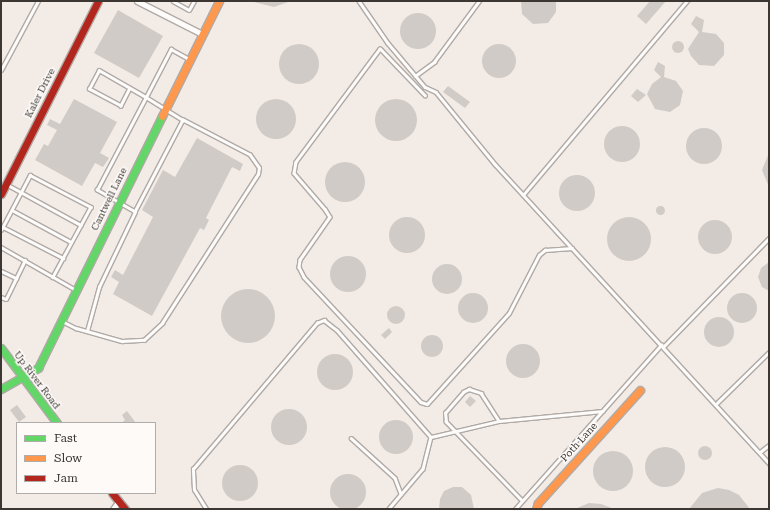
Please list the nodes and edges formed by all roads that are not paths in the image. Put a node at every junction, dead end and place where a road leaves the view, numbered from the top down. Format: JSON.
{"nodes":[{"id":1,"x":38,"y":1,"type":"edge"},
{"id":2,"x":98,"y":1,"type":"edge"},
{"id":3,"x":137,"y":1,"type":"edge"},
{"id":4,"x":173,"y":1,"type":"edge"},
{"id":5,"x":194,"y":1,"type":"edge"},
{"id":6,"x":219,"y":1,"type":"edge"},
{"id":7,"x":359,"y":1,"type":"edge"},
{"id":8,"x":479,"y":1,"type":"edge"},
{"id":9,"x":687,"y":1,"type":"edge"},
{"id":10,"x":202,"y":34,"type":"junction"},
{"id":11,"x":189,"y":59,"type":"junction"},
{"id":12,"x":1,"y":70,"type":"edge"},
{"id":13,"x":415,"y":76,"type":"junction"},
{"id":14,"x":130,"y":88,"type":"junction"},
{"id":15,"x":425,"y":96,"type":"dead end"},
{"id":16,"x":146,"y":97,"type":"junction"},
{"id":17,"x":165,"y":108,"type":"junction"},
{"id":18,"x":183,"y":120,"type":"junction"},
{"id":19,"x":6,"y":184,"type":"junction"},
{"id":20,"x":21,"y":193,"type":"junction"},
{"id":21,"x":1,"y":194,"type":"edge"},
{"id":22,"x":523,"y":194,"type":"junction"},
{"id":23,"x":119,"y":202,"type":"junction"},
{"id":24,"x":12,"y":210,"type":"junction"},
{"id":25,"x":136,"y":212,"type":"junction"},
{"id":26,"x":81,"y":225,"type":"junction"},
{"id":27,"x":3,"y":227,"type":"junction"},
{"id":28,"x":1,"y":230,"type":"edge"},
{"id":29,"x":769,"y":238,"type":"edge"},
{"id":30,"x":72,"y":242,"type":"junction"},
{"id":31,"x":1,"y":247,"type":"edge"},
{"id":32,"x":572,"y":248,"type":"junction"},
{"id":33,"x":63,"y":258,"type":"junction"},
{"id":34,"x":24,"y":260,"type":"junction"},
{"id":35,"x":1,"y":271,"type":"edge"},
{"id":36,"x":53,"y":276,"type":"junction"},
{"id":37,"x":16,"y":278,"type":"junction"},
{"id":38,"x":76,"y":290,"type":"junction"},
{"id":39,"x":1,"y":297,"type":"edge"},
{"id":40,"x":61,"y":320,"type":"junction"},
{"id":41,"x":87,"y":331,"type":"junction"},
{"id":42,"x":662,"y":346,"type":"junction"},
{"id":43,"x":1,"y":348,"type":"edge"},
{"id":44,"x":769,"y":352,"type":"edge"},
{"id":45,"x":21,"y":377,"type":"junction"},
{"id":46,"x":1,"y":389,"type":"edge"},
{"id":47,"x":640,"y":390,"type":"dead end"},
{"id":48,"x":717,"y":403,"type":"junction"},
{"id":49,"x":603,"y":411,"type":"junction"},
{"id":50,"x":499,"y":421,"type":"junction"},
{"id":51,"x":56,"y":422,"type":"edge"},
{"id":52,"x":455,"y":432,"type":"junction"},
{"id":53,"x":431,"y":437,"type":"junction"},
{"id":54,"x":351,"y":438,"type":"dead end"},
{"id":55,"x":769,"y":445,"type":"edge"},
{"id":56,"x":760,"y":452,"type":"junction"},
{"id":57,"x":769,"y":463,"type":"edge"},
{"id":58,"x":113,"y":494,"type":"edge"},
{"id":59,"x":401,"y":494,"type":"junction"},
{"id":60,"x":119,"y":501,"type":"junction"},
{"id":61,"x":522,"y":501,"type":"junction"},
{"id":62,"x":113,"y":509,"type":"edge"},
{"id":63,"x":125,"y":509,"type":"edge"},
{"id":64,"x":206,"y":509,"type":"edge"},
{"id":65,"x":389,"y":509,"type":"edge"},
{"id":66,"x":515,"y":509,"type":"edge"},
{"id":67,"x":536,"y":509,"type":"edge"}],
"edges":[{"from":1,"to":12,"type":"lane"},
{"from":2,"to":19,"type":"street","name":"Kaler Drive"},
{"from":3,"to":10,"type":"street"},
{"from":4,"to":5,"type":"lane"},
{"from":6,"to":10,"type":"street","name":"Cantwell Lane"},
{"from":7,"to":13,"type":"lane"},
{"from":8,"to":13,"type":"lane"},
{"from":9,"to":22,"type":"lane"},
{"from":10,"to":11,"type":"street","name":"Cantwell Lane"},
{"from":11,"to":16,"type":"lane"},
{"from":11,"to":17,"type":"street","name":"Cantwell Lane"},
{"from":13,"to":22,"type":"lane"},
{"from":14,"to":14,"type":"lane"},
{"from":14,"to":16,"type":"lane"},
{"from":15,"to":32,"type":"lane"},
{"from":16,"to":17,"type":"lane"},
{"from":16,"to":23,"type":"lane"},
{"from":17,"to":18,"type":"lane"},
{"from":17,"to":23,"type":"street","name":"Cantwell Lane"},
{"from":18,"to":25,"type":"lane"},
{"from":18,"to":41,"type":"lane"},
{"from":19,"to":20,"type":"lane"},
{"from":19,"to":21,"type":"street","name":"Kaler Drive"},
{"from":20,"to":24,"type":"lane"},
{"from":20,"to":26,"type":"lane"},
{"from":20,"to":26,"type":"lane"},
{"from":22,"to":32,"type":"lane"},
{"from":23,"to":25,"type":"lane"},
{"from":23,"to":38,"type":"street","name":"Cantwell Lane"},
{"from":24,"to":27,"type":"lane"},
{"from":24,"to":30,"type":"lane"},
{"from":25,"to":41,"type":"lane"},
{"from":26,"to":30,"type":"lane"},
{"from":27,"to":28,"type":"lane"},
{"from":27,"to":33,"type":"lane"},
{"from":29,"to":42,"type":"lane"},
{"from":30,"to":33,"type":"lane"},
{"from":31,"to":34,"type":"lane"},
{"from":32,"to":42,"type":"lane"},
{"from":33,"to":36,"type":"lane"},
{"from":34,"to":36,"type":"lane"},
{"from":34,"to":37,"type":"lane"},
{"from":35,"to":37,"type":"lane"},
{"from":36,"to":38,"type":"lane"},
{"from":37,"to":39,"type":"lane"},
{"from":38,"to":40,"type":"street","name":"Cantwell Lane"},
{"from":40,"to":41,"type":"lane"},
{"from":40,"to":45,"type":"street","name":"Cantwell Lane"},
{"from":42,"to":48,"type":"lane"},
{"from":42,"to":49,"type":"lane"},
{"from":43,"to":45,"type":"street","name":"Up River Road"},
{"from":44,"to":48,"type":"lane"},
{"from":45,"to":46,"type":"street","name":"Cantwell Lane"},
{"from":45,"to":51,"type":"street","name":"Up River Road"},
{"from":47,"to":67,"type":"street","name":"Poth Lane"},
{"from":48,"to":56,"type":"lane"},
{"from":49,"to":50,"type":"lane"},
{"from":49,"to":61,"type":"lane"},
{"from":50,"to":52,"type":"lane"},
{"from":50,"to":52,"type":"lane"},
{"from":52,"to":53,"type":"lane"},
{"from":52,"to":61,"type":"lane"},
{"from":53,"to":59,"type":"lane"},
{"from":53,"to":64,"type":"lane"},
{"from":54,"to":59,"type":"lane"},
{"from":55,"to":56,"type":"lane"},
{"from":56,"to":57,"type":"lane"},
{"from":58,"to":60,"type":"street"},
{"from":59,"to":65,"type":"lane"},
{"from":60,"to":62,"type":"street"},
{"from":60,"to":63,"type":"street"},
{"from":61,"to":66,"type":"lane"}]}
